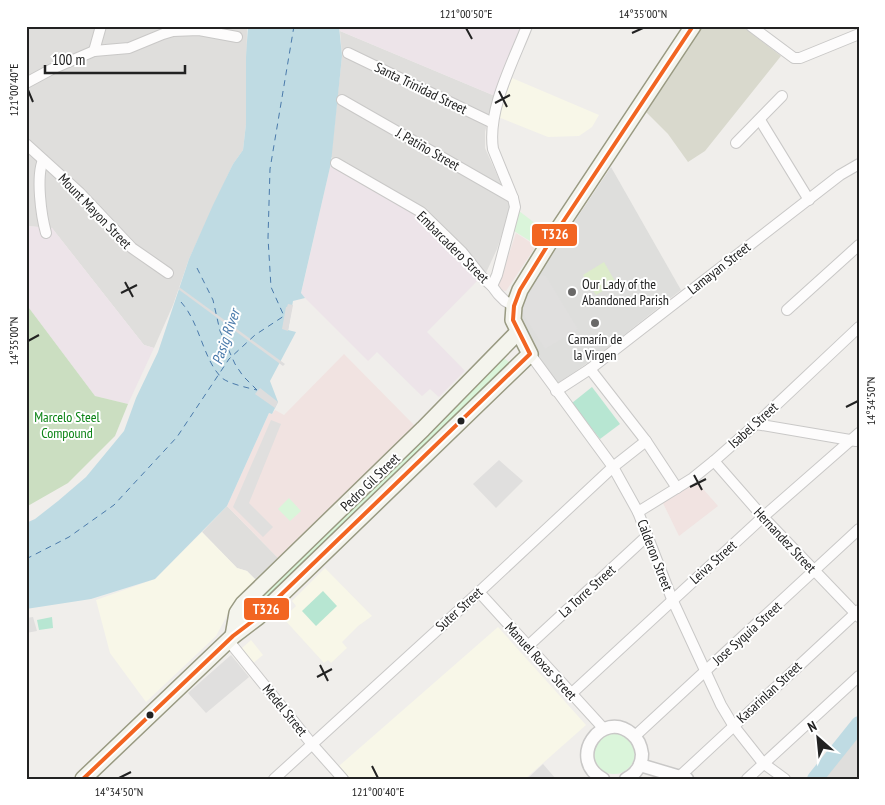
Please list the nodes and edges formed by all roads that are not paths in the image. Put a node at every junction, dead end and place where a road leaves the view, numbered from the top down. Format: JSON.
{"nodes":[{"id":1,"x":101,"y":26,"type":"edge"},
{"id":2,"x":527,"y":26,"type":"edge"},
{"id":3,"x":693,"y":26,"type":"edge"},
{"id":4,"x":751,"y":26,"type":"edge"},
{"id":5,"x":859,"y":34,"type":"edge"},
{"id":6,"x":237,"y":37,"type":"dead end"},
{"id":7,"x":94,"y":51,"type":"junction"},
{"id":8,"x":348,"y":53,"type":"dead end"},
{"id":9,"x":26,"y":83,"type":"edge"},
{"id":10,"x":782,"y":96,"type":"dead end"},
{"id":11,"x":342,"y":100,"type":"dead end"},
{"id":12,"x":760,"y":120,"type":"junction"},
{"id":13,"x":493,"y":123,"type":"junction"},
{"id":14,"x":736,"y":143,"type":"dead end"},
{"id":15,"x":26,"y":144,"type":"edge"},
{"id":16,"x":43,"y":160,"type":"junction"},
{"id":17,"x":336,"y":163,"type":"dead end"},
{"id":18,"x":859,"y":164,"type":"edge"},
{"id":19,"x":513,"y":198,"type":"junction"},
{"id":20,"x":809,"y":200,"type":"junction"},
{"id":21,"x":46,"y":233,"type":"dead end"},
{"id":22,"x":859,"y":245,"type":"edge"},
{"id":23,"x":168,"y":273,"type":"dead end"},
{"id":24,"x":492,"y":286,"type":"junction"},
{"id":25,"x":514,"y":306,"type":"junction"},
{"id":26,"x":787,"y":310,"type":"dead end"},
{"id":27,"x":859,"y":327,"type":"edge"},
{"id":28,"x":518,"y":332,"type":"junction"},
{"id":29,"x":530,"y":354,"type":"junction"},
{"id":30,"x":590,"y":369,"type":"junction"},
{"id":31,"x":556,"y":391,"type":"junction"},
{"id":32,"x":756,"y":424,"type":"junction"},
{"id":33,"x":856,"y":438,"type":"edge"},
{"id":34,"x":646,"y":441,"type":"junction"},
{"id":35,"x":714,"y":461,"type":"junction"},
{"id":36,"x":613,"y":467,"type":"junction"},
{"id":37,"x":677,"y":488,"type":"junction"},
{"id":38,"x":638,"y":512,"type":"junction"},
{"id":39,"x":763,"y":517,"type":"junction"},
{"id":40,"x":859,"y":530,"type":"edge"},
{"id":41,"x":647,"y":536,"type":"junction"},
{"id":42,"x":814,"y":571,"type":"junction"},
{"id":43,"x":479,"y":592,"type":"junction"},
{"id":44,"x":672,"y":599,"type":"junction"},
{"id":45,"x":857,"y":613,"type":"edge"},
{"id":46,"x":230,"y":638,"type":"junction"},
{"id":47,"x":528,"y":646,"type":"junction"},
{"id":48,"x":705,"y":670,"type":"junction"},
{"id":49,"x":859,"y":676,"type":"edge"},
{"id":50,"x":571,"y":694,"type":"junction"},
{"id":51,"x":733,"y":725,"type":"junction"},
{"id":52,"x":604,"y":730,"type":"junction"},
{"id":53,"x":635,"y":736,"type":"junction"},
{"id":54,"x":311,"y":743,"type":"junction"},
{"id":55,"x":763,"y":763,"type":"junction"},
{"id":56,"x":639,"y":770,"type":"edge"},
{"id":57,"x":594,"y":776,"type":"edge"},
{"id":58,"x":683,"y":778,"type":"edge"},
{"id":59,"x":83,"y":779,"type":"edge"},
{"id":60,"x":274,"y":779,"type":"edge"},
{"id":61,"x":343,"y":779,"type":"edge"},
{"id":62,"x":626,"y":779,"type":"edge"},
{"id":63,"x":747,"y":779,"type":"edge"},
{"id":64,"x":785,"y":779,"type":"edge"}],
"edges":[{"from":1,"to":7,"type":"street"},
{"from":2,"to":13,"type":"street"},
{"from":3,"to":25,"type":"main road"},
{"from":4,"to":5,"type":"street"},
{"from":6,"to":7,"type":"street"},
{"from":7,"to":9,"type":"street"},
{"from":8,"to":13,"type":"street","name":"Santa Trinidad Street"},
{"from":10,"to":12,"type":"street"},
{"from":11,"to":19,"type":"street","name":"J. Patiño Street"},
{"from":12,"to":14,"type":"street"},
{"from":12,"to":20,"type":"street"},
{"from":13,"to":19,"type":"street"},
{"from":15,"to":16,"type":"street","name":"Mount Mayon Street"},
{"from":16,"to":21,"type":"street"},
{"from":16,"to":23,"type":"street","name":"Mount Mayon Street"},
{"from":17,"to":24,"type":"street","name":"Embarcadero Street"},
{"from":18,"to":20,"type":"street","name":"Lamayan Street"},
{"from":19,"to":24,"type":"street"},
{"from":20,"to":30,"type":"street","name":"Lamayan Street"},
{"from":22,"to":26,"type":"street"},
{"from":24,"to":25,"type":"street","name":"Embarcadero Street"},
{"from":25,"to":28,"type":"main road","name":"Calderon Street"},
{"from":27,"to":32,"type":"street","name":"Isabel Street"},
{"from":28,"to":29,"type":"main road","name":"Calderon Street"},
{"from":28,"to":46,"type":"main road","name":"Pedro Gil Street"},
{"from":29,"to":31,"type":"street","name":"Calderon Street"},
{"from":29,"to":46,"type":"main road","name":"Pedro Gil Street"},
{"from":30,"to":31,"type":"street","name":"Lamayan Street"},
{"from":30,"to":34,"type":"street"},
{"from":31,"to":36,"type":"street","name":"Calderon Street"},
{"from":32,"to":33,"type":"street"},
{"from":32,"to":35,"type":"street","name":"Isabel Street"},
{"from":33,"to":39,"type":"street","name":"Leiva Street"},
{"from":34,"to":36,"type":"street","name":"Suter Street"},
{"from":34,"to":37,"type":"street"},
{"from":35,"to":37,"type":"street","name":"Isabel Street"},
{"from":35,"to":39,"type":"street","name":"Hernandez Street"},
{"from":36,"to":38,"type":"street","name":"Calderon Street"},
{"from":36,"to":43,"type":"street","name":"Suter Street"},
{"from":37,"to":38,"type":"street","name":"Isabel Street"},
{"from":38,"to":41,"type":"street","name":"Calderon Street"},
{"from":39,"to":42,"type":"street","name":"Hernandez Street"},
{"from":39,"to":44,"type":"street","name":"Leiva Street"},
{"from":40,"to":42,"type":"street","name":"Jose Syquia Street"},
{"from":41,"to":44,"type":"street","name":"Calderon Street"},
{"from":41,"to":47,"type":"street","name":"La Torre Street"},
{"from":42,"to":45,"type":"street","name":"Hernandez Street"},
{"from":42,"to":48,"type":"street","name":"Jose Syquia Street"},
{"from":43,"to":47,"type":"street","name":"Manuel Roxas Street"},
{"from":43,"to":54,"type":"street","name":"Suter Street"},
{"from":44,"to":48,"type":"street","name":"Calderon Street"},
{"from":44,"to":50,"type":"street","name":"Leiva Street"},
{"from":45,"to":51,"type":"street","name":"Kasarinlan Street"},
{"from":46,"to":54,"type":"street","name":"Medel Street"},
{"from":46,"to":59,"type":"main road","name":"Pedro Gil Street"},
{"from":47,"to":50,"type":"street","name":"Manuel Roxas Street"},
{"from":48,"to":51,"type":"street","name":"Calderon Street"},
{"from":48,"to":53,"type":"street","name":"Jose Syquia Street"},
{"from":49,"to":55,"type":"street"},
{"from":50,"to":52,"type":"street","name":"Manuel Roxas Street"},
{"from":51,"to":55,"type":"street","name":"Calderon Street"},
{"from":51,"to":58,"type":"street","name":"Kasarinlan Street"},
{"from":52,"to":53,"type":"street"},
{"from":52,"to":57,"type":"street"},
{"from":53,"to":56,"type":"street"},
{"from":54,"to":60,"type":"street","name":"Suter Street"},
{"from":54,"to":61,"type":"street","name":"Medel Street"},
{"from":55,"to":63,"type":"street"},
{"from":55,"to":64,"type":"street","name":"Calderon Street"},
{"from":56,"to":58,"type":"street"},
{"from":56,"to":62,"type":"street"}]}
